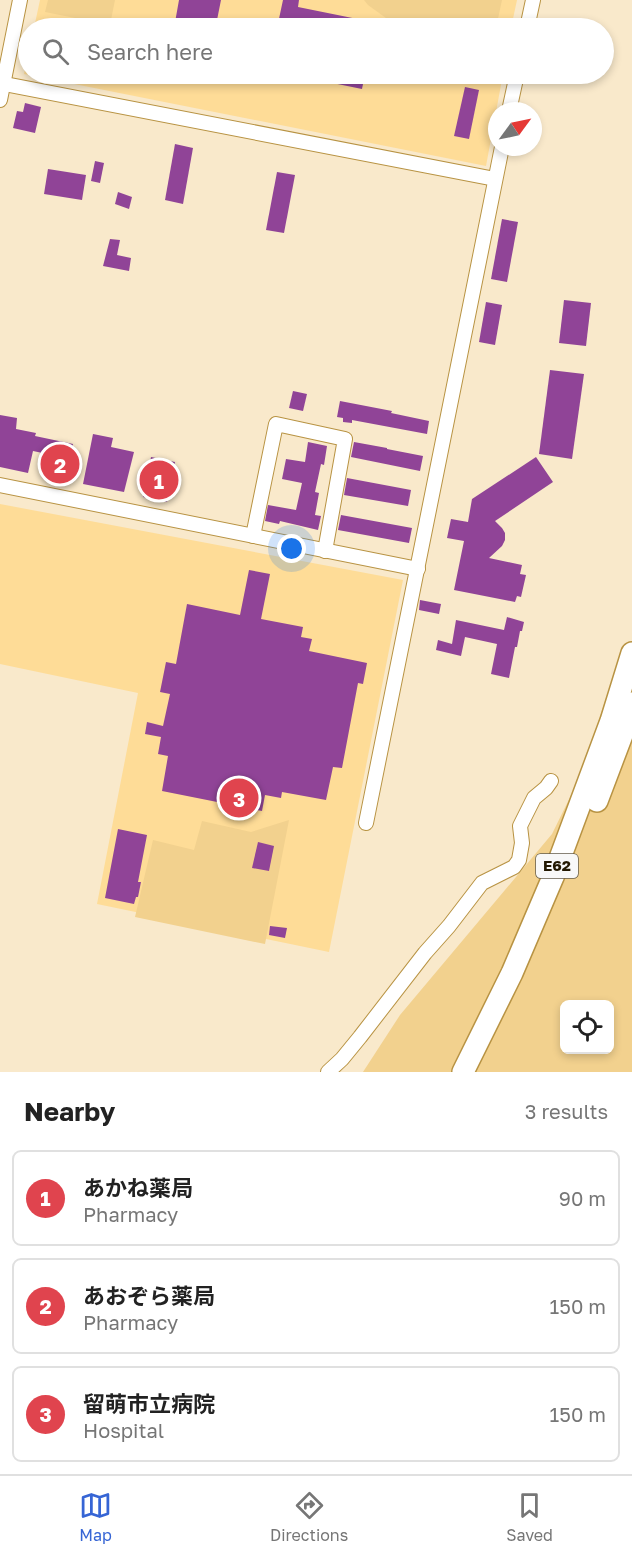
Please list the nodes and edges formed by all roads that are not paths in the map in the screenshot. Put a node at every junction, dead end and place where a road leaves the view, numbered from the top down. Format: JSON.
{"nodes":[{"id":1,"x":21,"y":0,"type":"edge"},
{"id":2,"x":533,"y":0,"type":"edge"},
{"id":3,"x":529,"y":18,"type":"edge"},
{"id":4,"x":2,"y":83,"type":"edge"},
{"id":5,"x":515,"y":84,"type":"edge"},
{"id":6,"x":0,"y":100,"type":"edge"},
{"id":7,"x":511,"y":102,"type":"edge"},
{"id":8,"x":500,"y":156,"type":"edge"},
{"id":9,"x":495,"y":179,"type":"junction"},
{"id":10,"x":0,"y":485,"type":"edge"},
{"id":11,"x":253,"y":536,"type":"junction"},
{"id":12,"x":325,"y":551,"type":"junction"},
{"id":13,"x":418,"y":569,"type":"junction"},
{"id":14,"x":632,"y":652,"type":"edge"},
{"id":15,"x":632,"y":703,"type":"edge"},
{"id":16,"x":551,"y":781,"type":"dead end"},
{"id":17,"x":366,"y":823,"type":"dead end"},
{"id":18,"x":328,"y":1072,"type":"edge"},
{"id":19,"x":463,"y":1072,"type":"edge"},
{"id":20,"x":478,"y":1072,"type":"edge"}],
"edges":[{"from":1,"to":4,"type":"street"},
{"from":2,"to":3,"type":"street"},
{"from":4,"to":6,"type":"street"},
{"from":4,"to":9,"type":"street"},
{"from":5,"to":7,"type":"street"},
{"from":8,"to":9,"type":"street"},
{"from":9,"to":13,"type":"street"},
{"from":10,"to":11,"type":"street"},
{"from":11,"to":12,"type":"street"},
{"from":11,"to":12,"type":"street"},
{"from":12,"to":13,"type":"street"},
{"from":13,"to":17,"type":"street"},
{"from":14,"to":19,"type":"highway","number":"E62"},
{"from":15,"to":20,"type":"highway","number":"E62"},
{"from":16,"to":18,"type":"street"}]}
